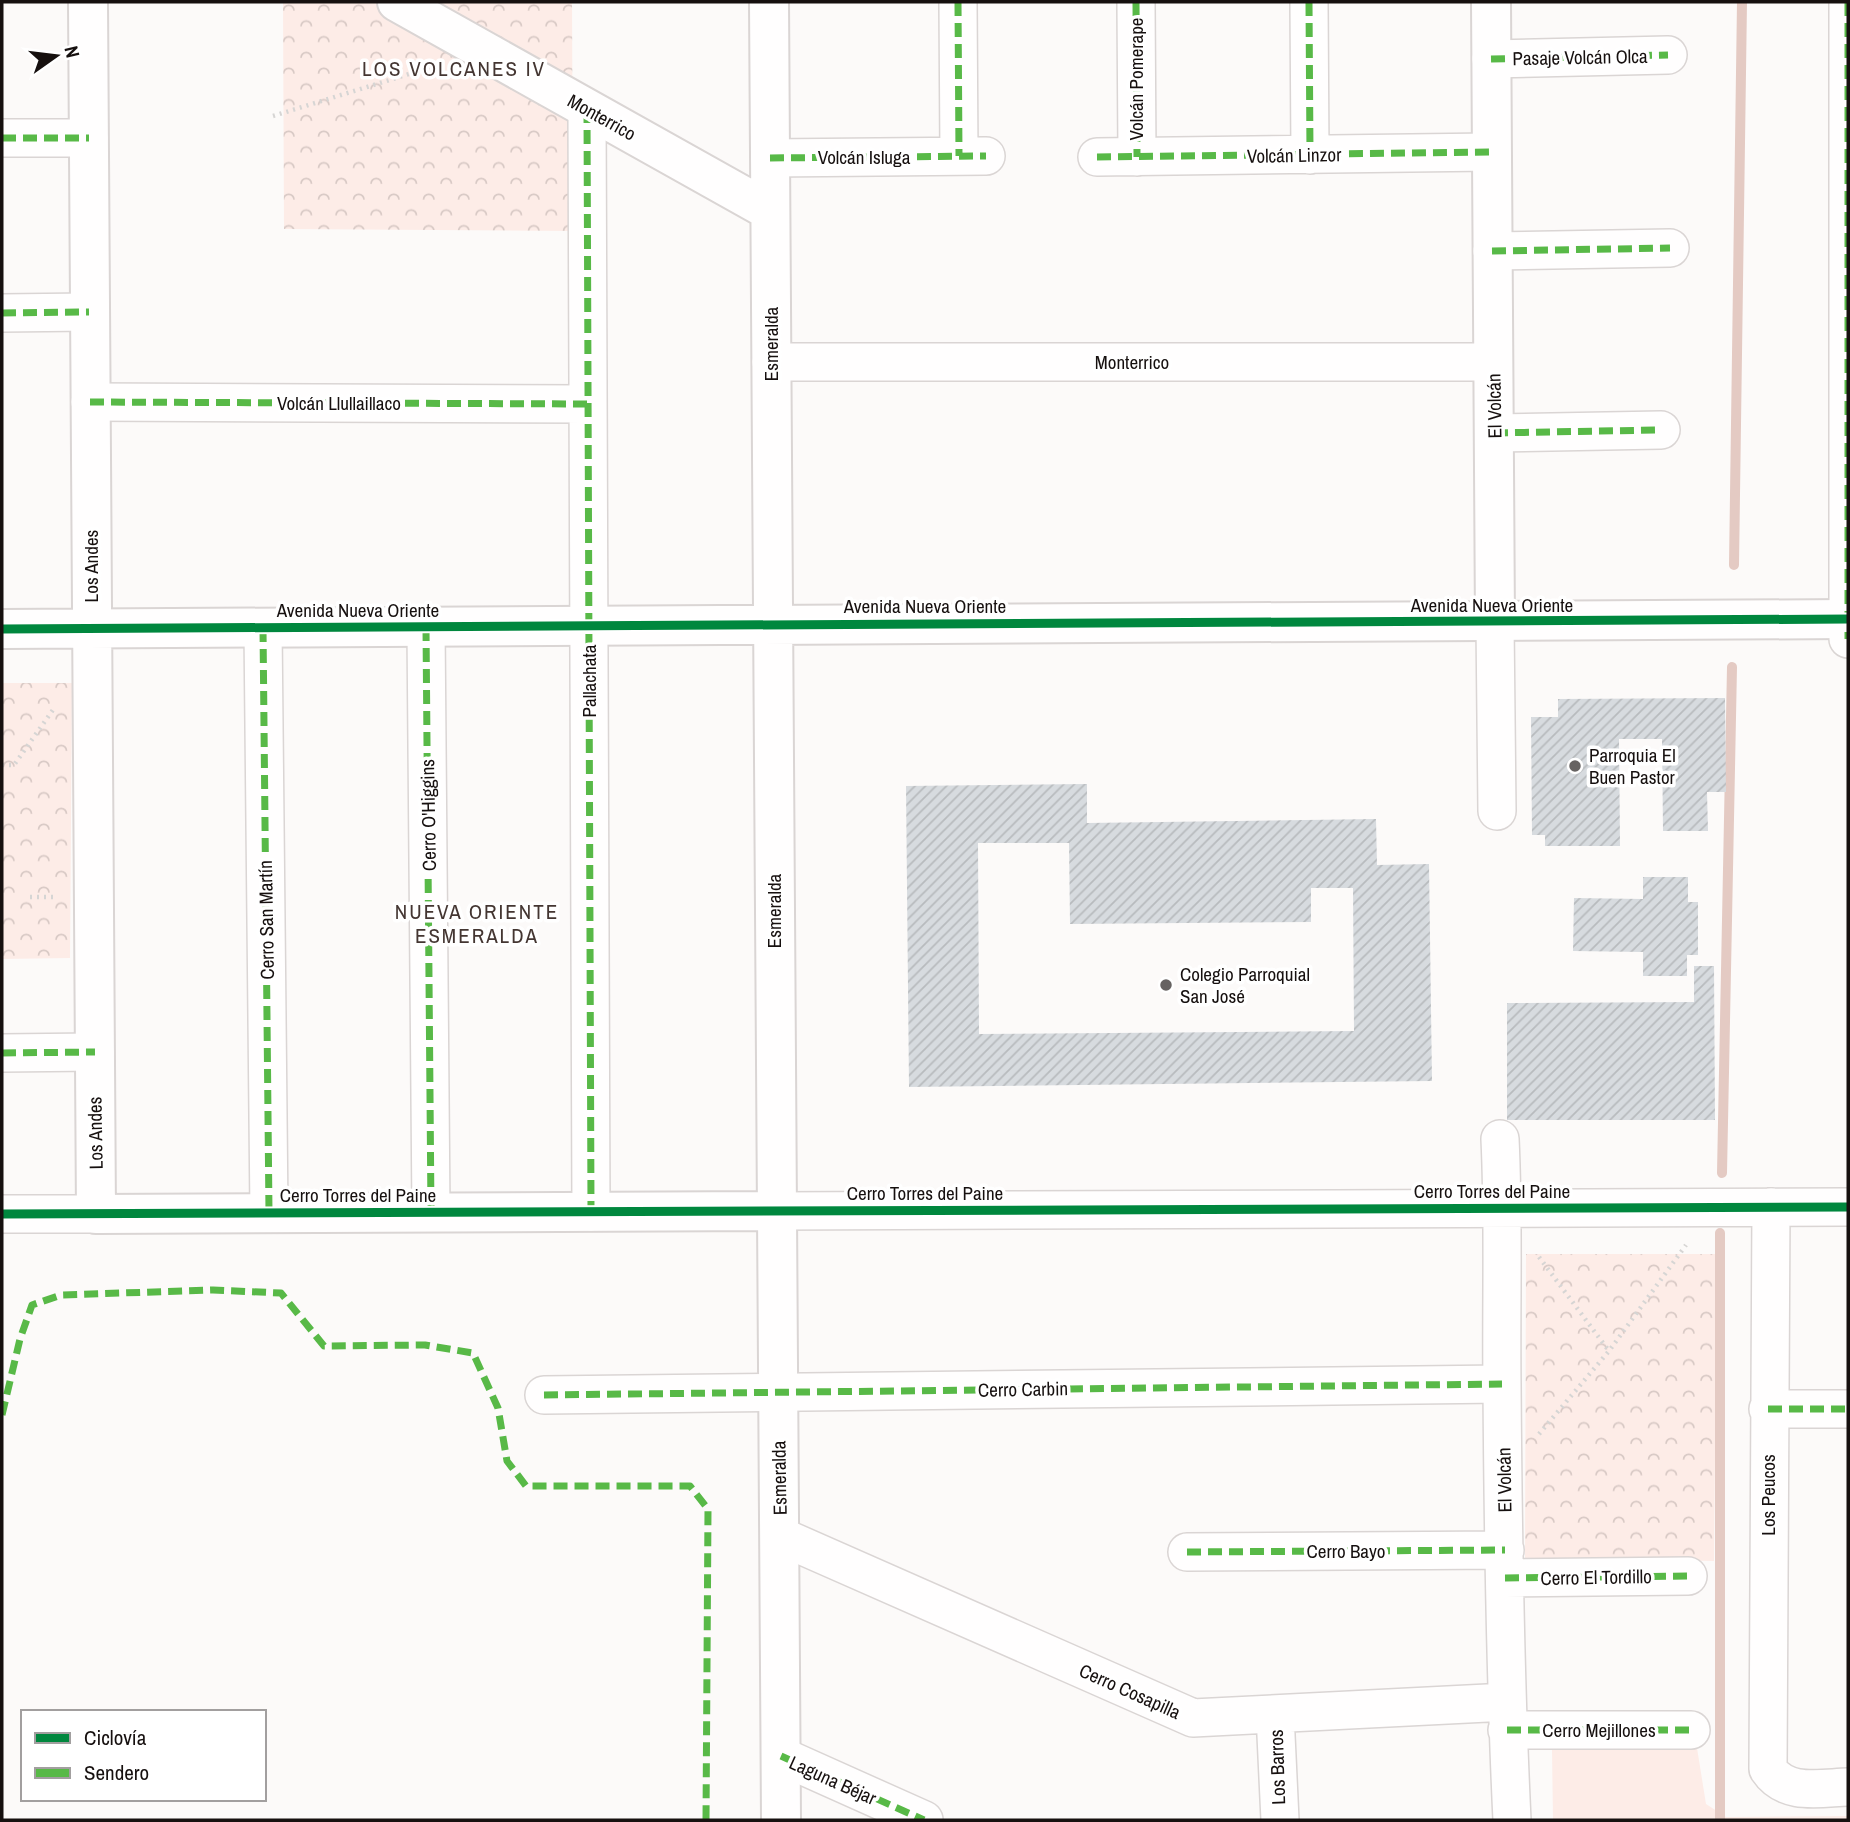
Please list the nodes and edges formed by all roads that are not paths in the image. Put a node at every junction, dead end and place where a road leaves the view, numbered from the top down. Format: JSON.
{"nodes":[{"id":1,"x":88,"y":2,"type":"edge"},
{"id":2,"x":397,"y":2,"type":"edge"},
{"id":3,"x":769,"y":2,"type":"edge"},
{"id":4,"x":958,"y":2,"type":"edge"},
{"id":5,"x":1136,"y":2,"type":"edge"},
{"id":6,"x":1309,"y":2,"type":"edge"},
{"id":7,"x":1491,"y":2,"type":"edge"},
{"id":8,"x":1847,"y":2,"type":"edge"},
{"id":9,"x":1848,"y":53,"type":"edge"},
{"id":10,"x":1668,"y":55,"type":"dead end"},
{"id":11,"x":1491,"y":60,"type":"junction"},
{"id":12,"x":587,"y":108,"type":"junction"},
{"id":13,"x":2,"y":138,"type":"edge"},
{"id":14,"x":89,"y":138,"type":"junction"},
{"id":15,"x":1492,"y":152,"type":"junction"},
{"id":16,"x":1310,"y":155,"type":"junction"},
{"id":17,"x":1097,"y":157,"type":"dead end"},
{"id":18,"x":1137,"y":157,"type":"junction"},
{"id":19,"x":770,"y":158,"type":"junction"},
{"id":20,"x":770,"y":211,"type":"junction"},
{"id":21,"x":1848,"y":211,"type":"edge"},
{"id":22,"x":1670,"y":248,"type":"dead end"},
{"id":23,"x":1492,"y":251,"type":"junction"},
{"id":24,"x":89,"y":312,"type":"junction"},
{"id":25,"x":2,"y":313,"type":"edge"},
{"id":26,"x":771,"y":362,"type":"junction"},
{"id":27,"x":1493,"y":362,"type":"junction"},
{"id":28,"x":1848,"y":389,"type":"edge"},
{"id":29,"x":90,"y":402,"type":"junction"},
{"id":30,"x":588,"y":404,"type":"junction"},
{"id":31,"x":1661,"y":430,"type":"dead end"},
{"id":32,"x":1494,"y":433,"type":"junction"},
{"id":33,"x":1848,"y":619,"type":"edge"},
{"id":34,"x":1495,"y":623,"type":"junction"},
{"id":35,"x":772,"y":624,"type":"junction"},
{"id":36,"x":589,"y":625,"type":"junction"},
{"id":37,"x":426,"y":627,"type":"junction"},
{"id":38,"x":262,"y":628,"type":"junction"},
{"id":39,"x":2,"y":629,"type":"edge"},
{"id":40,"x":91,"y":629,"type":"junction"},
{"id":41,"x":1848,"y":639,"type":"edge"},
{"id":42,"x":1497,"y":811,"type":"dead end"},
{"id":43,"x":94,"y":1052,"type":"junction"},
{"id":44,"x":2,"y":1053,"type":"edge"},
{"id":45,"x":1500,"y":1139,"type":"dead end"},
{"id":46,"x":1771,"y":1207,"type":"junction"},
{"id":47,"x":1848,"y":1207,"type":"edge"},
{"id":48,"x":1503,"y":1208,"type":"junction"},
{"id":49,"x":777,"y":1211,"type":"junction"},
{"id":50,"x":431,"y":1212,"type":"junction"},
{"id":51,"x":591,"y":1212,"type":"junction"},
{"id":52,"x":268,"y":1213,"type":"junction"},
{"id":53,"x":2,"y":1214,"type":"edge"},
{"id":54,"x":96,"y":1214,"type":"junction"},
{"id":55,"x":1502,"y":1384,"type":"junction"},
{"id":56,"x":778,"y":1392,"type":"junction"},
{"id":57,"x":544,"y":1395,"type":"dead end"},
{"id":58,"x":1768,"y":1409,"type":"junction"},
{"id":59,"x":1848,"y":1409,"type":"edge"},
{"id":60,"x":780,"y":1536,"type":"junction"},
{"id":61,"x":1187,"y":1552,"type":"dead end"},
{"id":62,"x":1505,"y":1564,"type":"junction"},
{"id":63,"x":1688,"y":1576,"type":"dead end"},
{"id":64,"x":1275,"y":1714,"type":"junction"},
{"id":65,"x":1507,"y":1716,"type":"junction"},
{"id":66,"x":1691,"y":1730,"type":"dead end"},
{"id":67,"x":781,"y":1756,"type":"junction"},
{"id":68,"x":1848,"y":1787,"type":"edge"},
{"id":69,"x":781,"y":1820,"type":"edge"},
{"id":70,"x":924,"y":1820,"type":"edge"},
{"id":71,"x":1279,"y":1820,"type":"edge"},
{"id":72,"x":1512,"y":1820,"type":"edge"}],
"edges":[{"from":1,"to":14,"type":"street","name":"Los Andes"},
{"from":2,"to":12,"type":"street","name":"Monterrico"},
{"from":3,"to":19,"type":"street","name":"Esmeralda"},
{"from":4,"to":19,"type":"street","name":"Volcán Isluga"},
{"from":5,"to":18,"type":"street","name":"Volcán Pomerape"},
{"from":6,"to":16,"type":"street"},
{"from":7,"to":11,"type":"street","name":"El Volcán"},
{"from":8,"to":9,"type":"street"},
{"from":9,"to":21,"type":"street"},
{"from":10,"to":11,"type":"street","name":"Pasaje Volcán Olca"},
{"from":11,"to":15,"type":"street","name":"El Volcán"},
{"from":12,"to":20,"type":"street","name":"Monterrico"},
{"from":12,"to":30,"type":"street","name":"Pallachata"},
{"from":13,"to":14,"type":"street"},
{"from":14,"to":24,"type":"street","name":"Los Andes"},
{"from":15,"to":16,"type":"street","name":"Volcán Linzor"},
{"from":15,"to":23,"type":"street","name":"El Volcán"},
{"from":16,"to":18,"type":"street","name":"Volcán Linzor"},
{"from":17,"to":18,"type":"street","name":"Volcán Linzor"},
{"from":19,"to":20,"type":"street","name":"Esmeralda"},
{"from":20,"to":26,"type":"street","name":"Esmeralda"},
{"from":21,"to":28,"type":"street"},
{"from":22,"to":23,"type":"street"},
{"from":23,"to":27,"type":"street","name":"El Volcán"},
{"from":24,"to":25,"type":"street"},
{"from":24,"to":29,"type":"street","name":"Los Andes"},
{"from":26,"to":27,"type":"street","name":"Monterrico"},
{"from":26,"to":35,"type":"street","name":"Esmeralda"},
{"from":27,"to":32,"type":"street","name":"El Volcán"},
{"from":28,"to":33,"type":"street"},
{"from":29,"to":30,"type":"street","name":"Volcán Llullaillaco"},
{"from":29,"to":40,"type":"street","name":"Los Andes"},
{"from":30,"to":36,"type":"street","name":"Pallachata"},
{"from":31,"to":32,"type":"street"},
{"from":32,"to":34,"type":"street","name":"El Volcán"},
{"from":33,"to":34,"type":"street","name":"Avenida Nueva Oriente"},
{"from":33,"to":41,"type":"street"},
{"from":34,"to":35,"type":"street","name":"Avenida Nueva Oriente"},
{"from":34,"to":42,"type":"street","name":"El Volcán"},
{"from":35,"to":36,"type":"street","name":"Avenida Nueva Oriente"},
{"from":35,"to":49,"type":"street","name":"Esmeralda"},
{"from":36,"to":37,"type":"street","name":"Avenida Nueva Oriente"},
{"from":36,"to":51,"type":"street","name":"Pallachata"},
{"from":37,"to":38,"type":"street","name":"Avenida Nueva Oriente"},
{"from":37,"to":50,"type":"street","name":"Cerro O'Higgins"},
{"from":38,"to":40,"type":"street","name":"Avenida Nueva Oriente"},
{"from":38,"to":52,"type":"street","name":"Cerro San Martín"},
{"from":39,"to":40,"type":"street","name":"Avenida Nueva Oriente"},
{"from":40,"to":43,"type":"street","name":"Los Andes"},
{"from":43,"to":44,"type":"street"},
{"from":43,"to":54,"type":"street","name":"Los Andes"},
{"from":45,"to":48,"type":"street","name":"El Volcán"},
{"from":46,"to":47,"type":"street","name":"Cerro Torres del Paine"},
{"from":46,"to":48,"type":"street","name":"Cerro Torres del Paine"},
{"from":46,"to":58,"type":"street","name":"Los Peucos"},
{"from":48,"to":49,"type":"street","name":"Cerro Torres del Paine"},
{"from":48,"to":55,"type":"street","name":"El Volcán"},
{"from":49,"to":51,"type":"street","name":"Cerro Torres del Paine"},
{"from":49,"to":56,"type":"street","name":"Esmeralda"},
{"from":50,"to":51,"type":"street","name":"Cerro Torres del Paine"},
{"from":50,"to":52,"type":"street","name":"Cerro Torres del Paine"},
{"from":52,"to":54,"type":"street","name":"Cerro Torres del Paine"},
{"from":53,"to":54,"type":"street","name":"Cerro Torres del Paine"},
{"from":55,"to":56,"type":"street","name":"Cerro Carbin"},
{"from":55,"to":62,"type":"street","name":"El Volcán"},
{"from":56,"to":57,"type":"street","name":"Cerro Carbin"},
{"from":56,"to":60,"type":"street","name":"Esmeralda"},
{"from":58,"to":59,"type":"street"},
{"from":58,"to":68,"type":"street","name":"Los Peucos"},
{"from":60,"to":64,"type":"street","name":"Cerro Cosapilla"},
{"from":60,"to":67,"type":"street","name":"Esmeralda"},
{"from":61,"to":62,"type":"street","name":"Cerro Bayo"},
{"from":62,"to":63,"type":"street","name":"Cerro El Tordillo"},
{"from":62,"to":65,"type":"street","name":"El Volcán"},
{"from":64,"to":65,"type":"street","name":"Cerro Cosapilla"},
{"from":64,"to":71,"type":"street","name":"Los Barros"},
{"from":65,"to":66,"type":"street","name":"Cerro Mejillones"},
{"from":65,"to":72,"type":"street","name":"El Volcán"},
{"from":67,"to":69,"type":"street","name":"Esmeralda"},
{"from":67,"to":70,"type":"street","name":"Laguna Béjar"}]}
